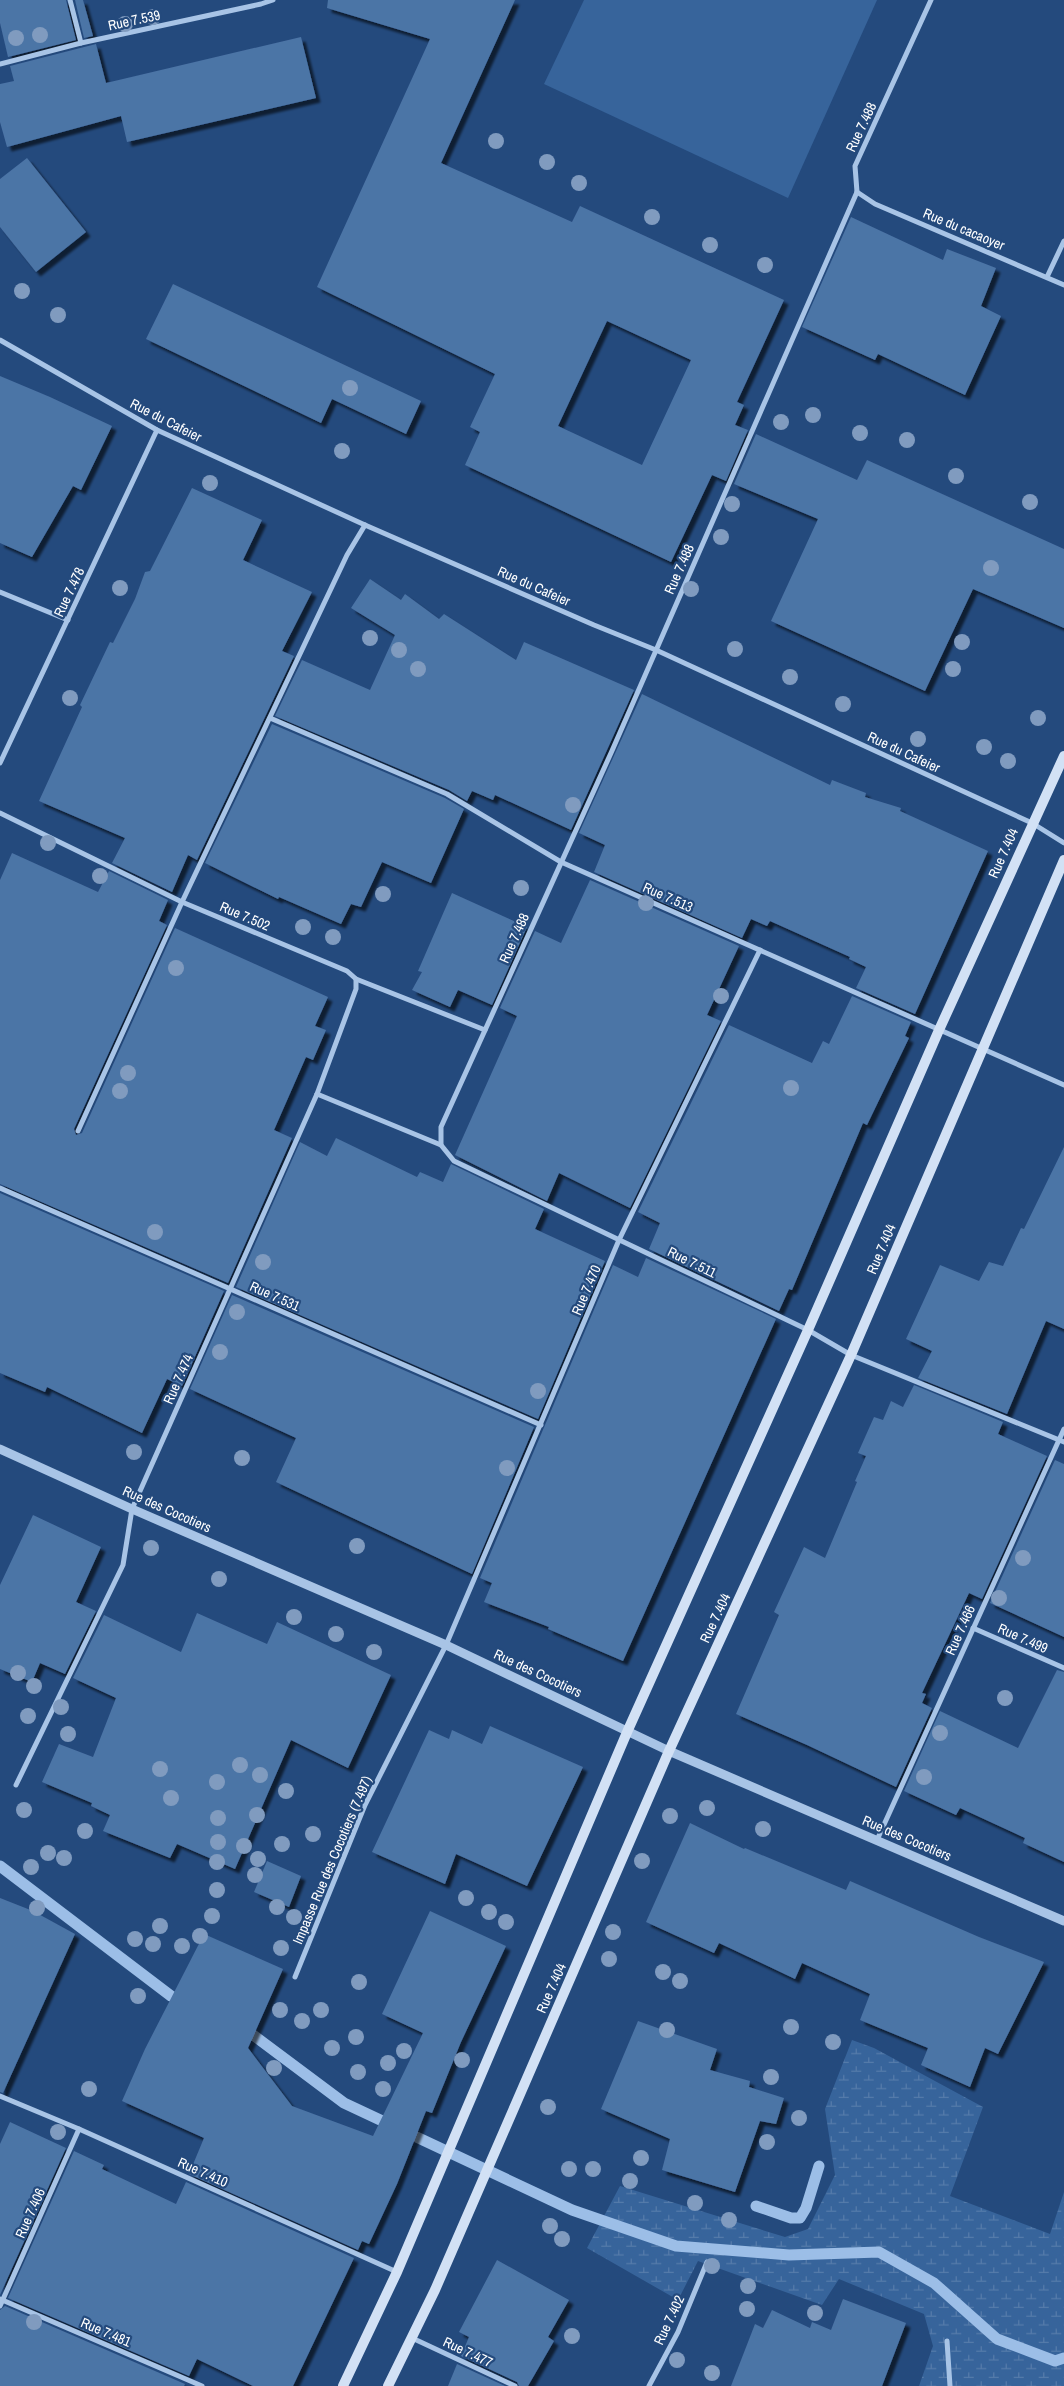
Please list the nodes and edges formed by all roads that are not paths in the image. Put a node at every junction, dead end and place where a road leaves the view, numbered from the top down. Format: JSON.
{"nodes":[{"id":1,"x":70,"y":0,"type":"edge"},
{"id":2,"x":273,"y":0,"type":"edge"},
{"id":3,"x":931,"y":0,"type":"edge"},
{"id":4,"x":81,"y":44,"type":"junction"},
{"id":5,"x":0,"y":64,"type":"edge"},
{"id":6,"x":857,"y":192,"type":"junction"},
{"id":7,"x":1064,"y":241,"type":"edge"},
{"id":8,"x":1047,"y":277,"type":"junction"},
{"id":9,"x":1064,"y":284,"type":"edge"},
{"id":10,"x":0,"y":340,"type":"edge"},
{"id":11,"x":157,"y":430,"type":"junction"},
{"id":12,"x":365,"y":524,"type":"junction"},
{"id":13,"x":0,"y":592,"type":"edge"},
{"id":14,"x":68,"y":620,"type":"junction"},
{"id":15,"x":656,"y":650,"type":"junction"},
{"id":16,"x":270,"y":718,"type":"junction"},
{"id":17,"x":1064,"y":756,"type":"edge"},
{"id":18,"x":0,"y":763,"type":"edge"},
{"id":19,"x":0,"y":812,"type":"edge"},
{"id":20,"x":1032,"y":823,"type":"junction"},
{"id":21,"x":1064,"y":843,"type":"edge"},
{"id":22,"x":1064,"y":860,"type":"edge"},
{"id":23,"x":561,"y":862,"type":"junction"},
{"id":24,"x":182,"y":902,"type":"junction"},
{"id":25,"x":760,"y":950,"type":"junction"},
{"id":26,"x":356,"y":978,"type":"junction"},
{"id":27,"x":485,"y":1030,"type":"junction"},
{"id":28,"x":939,"y":1030,"type":"junction"},
{"id":29,"x":983,"y":1050,"type":"junction"},
{"id":30,"x":1064,"y":1085,"type":"edge"},
{"id":31,"x":317,"y":1094,"type":"junction"},
{"id":32,"x":78,"y":1131,"type":"dead end"},
{"id":33,"x":441,"y":1145,"type":"junction"},
{"id":34,"x":0,"y":1188,"type":"edge"},
{"id":35,"x":619,"y":1240,"type":"junction"},
{"id":36,"x":230,"y":1289,"type":"junction"},
{"id":37,"x":808,"y":1330,"type":"junction"},
{"id":38,"x":850,"y":1355,"type":"junction"},
{"id":39,"x":540,"y":1426,"type":"junction"},
{"id":40,"x":1064,"y":1428,"type":"edge"},
{"id":41,"x":1061,"y":1441,"type":"edge"},
{"id":42,"x":0,"y":1449,"type":"edge"},
{"id":43,"x":132,"y":1509,"type":"junction"},
{"id":44,"x":973,"y":1628,"type":"junction"},
{"id":45,"x":446,"y":1645,"type":"junction"},
{"id":46,"x":1064,"y":1668,"type":"edge"},
{"id":47,"x":628,"y":1730,"type":"junction"},
{"id":48,"x":669,"y":1751,"type":"junction"},
{"id":49,"x":16,"y":1785,"type":"dead end"},
{"id":50,"x":877,"y":1840,"type":"junction"},
{"id":51,"x":1064,"y":1921,"type":"edge"},
{"id":52,"x":295,"y":1978,"type":"dead end"},
{"id":53,"x":0,"y":2096,"type":"edge"},
{"id":54,"x":80,"y":2129,"type":"junction"},
{"id":55,"x":707,"y":2262,"type":"dead end"},
{"id":56,"x":397,"y":2272,"type":"junction"},
{"id":57,"x":1,"y":2302,"type":"edge"},
{"id":58,"x":412,"y":2338,"type":"junction"},
{"id":59,"x":947,"y":2341,"type":"dead end"},
{"id":60,"x":202,"y":2386,"type":"edge"},
{"id":61,"x":343,"y":2386,"type":"edge"},
{"id":62,"x":388,"y":2386,"type":"edge"},
{"id":63,"x":514,"y":2386,"type":"edge"},
{"id":64,"x":649,"y":2386,"type":"edge"},
{"id":65,"x":950,"y":2386,"type":"edge"}],
"edges":[{"from":1,"to":4,"type":"street"},
{"from":2,"to":4,"type":"street","name":"Rue 7.539"},
{"from":3,"to":6,"type":"street","name":"Rue 7.488"},
{"from":4,"to":5,"type":"street","name":"Rue 7.539"},
{"from":6,"to":8,"type":"street","name":"Rue du cacaoyer"},
{"from":6,"to":15,"type":"street","name":"Rue 7.488"},
{"from":7,"to":8,"type":"street"},
{"from":8,"to":9,"type":"street","name":"Rue du cacaoyer"},
{"from":10,"to":11,"type":"street","name":"Rue du Cafeier"},
{"from":11,"to":12,"type":"street","name":"Rue du Cafeier"},
{"from":11,"to":14,"type":"street","name":"Rue 7.478"},
{"from":12,"to":15,"type":"street","name":"Rue du Cafeier"},
{"from":12,"to":16,"type":"street"},
{"from":13,"to":14,"type":"street"},
{"from":14,"to":18,"type":"street","name":"Rue 7.478"},
{"from":15,"to":20,"type":"street","name":"Rue du Cafeier"},
{"from":15,"to":23,"type":"street","name":"Rue 7.488"},
{"from":16,"to":23,"type":"street","name":"Rue 7.513"},
{"from":16,"to":24,"type":"street"},
{"from":17,"to":20,"type":"main road","name":"Rue 7.404"},
{"from":19,"to":24,"type":"street","name":"Rue 7.502"},
{"from":20,"to":21,"type":"street","name":"Rue du Cafeier"},
{"from":20,"to":28,"type":"main road","name":"Rue 7.404"},
{"from":22,"to":29,"type":"main road","name":"Rue 7.404"},
{"from":23,"to":25,"type":"street","name":"Rue 7.513"},
{"from":23,"to":27,"type":"street","name":"Rue 7.488"},
{"from":24,"to":26,"type":"street","name":"Rue 7.502"},
{"from":24,"to":32,"type":"street"},
{"from":25,"to":28,"type":"street","name":"Rue 7.513"},
{"from":25,"to":35,"type":"street","name":"Rue 7.470"},
{"from":26,"to":27,"type":"street","name":"Rue 7.502"},
{"from":26,"to":31,"type":"street","name":"Rue 7.474"},
{"from":27,"to":33,"type":"street","name":"Rue 7.488"},
{"from":28,"to":29,"type":"street","name":"Rue 7.513"},
{"from":28,"to":37,"type":"main road","name":"Rue 7.404"},
{"from":29,"to":30,"type":"street","name":"Rue 7.513"},
{"from":29,"to":38,"type":"main road","name":"Rue 7.404"},
{"from":31,"to":33,"type":"street","name":"Rue 7.511"},
{"from":31,"to":36,"type":"street","name":"Rue 7.474"},
{"from":33,"to":35,"type":"street","name":"Rue 7.511"},
{"from":34,"to":36,"type":"street","name":"Rue 7.531"},
{"from":35,"to":37,"type":"street","name":"Rue 7.511"},
{"from":35,"to":39,"type":"street","name":"Rue 7.470"},
{"from":36,"to":39,"type":"street","name":"Rue 7.531"},
{"from":36,"to":43,"type":"street","name":"Rue 7.474"},
{"from":37,"to":38,"type":"street","name":"Rue 7.511"},
{"from":37,"to":47,"type":"main road","name":"Rue 7.404"},
{"from":38,"to":41,"type":"street","name":"Rue 7.511"},
{"from":38,"to":48,"type":"main road","name":"Rue 7.404"},
{"from":39,"to":45,"type":"street","name":"Rue 7.470"},
{"from":40,"to":41,"type":"street","name":"Rue 7.466"},
{"from":41,"to":44,"type":"street","name":"Rue 7.466"},
{"from":42,"to":43,"type":"street","name":"Rue des Cocotiers"},
{"from":43,"to":45,"type":"street","name":"Rue des Cocotiers"},
{"from":43,"to":49,"type":"street","name":"Rue 7.474"},
{"from":44,"to":46,"type":"street","name":"Rue 7.499"},
{"from":44,"to":50,"type":"street","name":"Rue 7.466"},
{"from":45,"to":47,"type":"street","name":"Rue des Cocotiers"},
{"from":45,"to":52,"type":"street","name":"Impasse Rue des Cocotiers (7.497)"},
{"from":47,"to":48,"type":"street","name":"Rue des Cocotiers"},
{"from":47,"to":56,"type":"main road","name":"Rue 7.404"},
{"from":48,"to":50,"type":"street","name":"Rue des Cocotiers"},
{"from":48,"to":58,"type":"main road","name":"Rue 7.404"},
{"from":50,"to":51,"type":"street","name":"Rue des Cocotiers"},
{"from":53,"to":54,"type":"street","name":"Rue 7.410"},
{"from":54,"to":56,"type":"street","name":"Rue 7.410"},
{"from":54,"to":57,"type":"street","name":"Rue 7.406"},
{"from":55,"to":64,"type":"street","name":"Rue 7.402"},
{"from":56,"to":61,"type":"main road","name":"Rue 7.404"},
{"from":57,"to":60,"type":"street","name":"Rue 7.481"},
{"from":58,"to":62,"type":"main road","name":"Rue 7.404"},
{"from":58,"to":63,"type":"street","name":"Rue 7.477"},
{"from":59,"to":65,"type":"street"}]}
